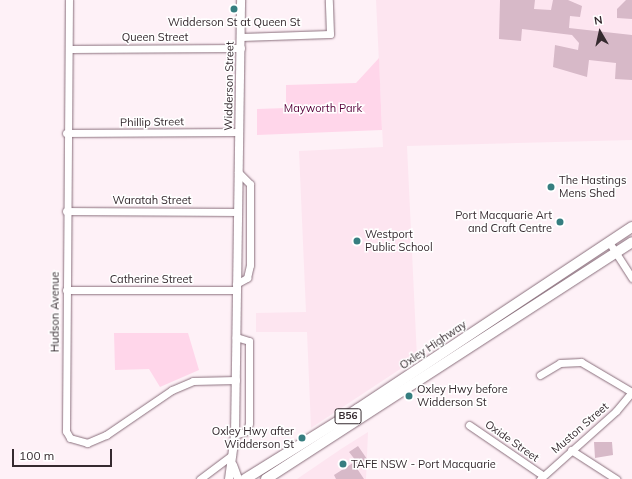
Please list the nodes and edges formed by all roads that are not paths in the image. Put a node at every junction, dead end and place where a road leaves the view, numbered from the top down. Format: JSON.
{"nodes":[{"id":1,"x":69,"y":0,"type":"edge"},
{"id":2,"x":241,"y":0,"type":"edge"},
{"id":3,"x":329,"y":0,"type":"edge"},
{"id":4,"x":241,"y":37,"type":"junction"},
{"id":5,"x":241,"y":48,"type":"junction"},
{"id":6,"x":69,"y":49,"type":"junction"},
{"id":7,"x":238,"y":132,"type":"junction"},
{"id":8,"x":66,"y":133,"type":"junction"},
{"id":9,"x":238,"y":172,"type":"junction"},
{"id":10,"x":66,"y":211,"type":"junction"},
{"id":11,"x":237,"y":212,"type":"junction"},
{"id":12,"x":632,"y":227,"type":"edge"},
{"id":13,"x":609,"y":242,"type":"junction"},
{"id":14,"x":632,"y":242,"type":"edge"},
{"id":15,"x":616,"y":253,"type":"junction"},
{"id":16,"x":632,"y":278,"type":"edge"},
{"id":17,"x":236,"y":287,"type":"junction"},
{"id":18,"x":66,"y":290,"type":"junction"},
{"id":19,"x":236,"y":337,"type":"junction"},
{"id":20,"x":540,"y":375,"type":"dead end"},
{"id":21,"x":236,"y":380,"type":"junction"},
{"id":22,"x":632,"y":392,"type":"edge"},
{"id":23,"x":469,"y":425,"type":"dead end"},
{"id":24,"x":235,"y":435,"type":"junction"},
{"id":25,"x":571,"y":450,"type":"junction"},
{"id":26,"x":232,"y":460,"type":"junction"},
{"id":27,"x":541,"y":477,"type":"edge"},
{"id":28,"x":200,"y":479,"type":"edge"},
{"id":29,"x":229,"y":479,"type":"edge"},
{"id":30,"x":238,"y":479,"type":"edge"},
{"id":31,"x":246,"y":479,"type":"edge"},
{"id":32,"x":266,"y":479,"type":"edge"},
{"id":33,"x":616,"y":479,"type":"edge"}],
"edges":[{"from":1,"to":6,"type":"street","name":"Hudson Avenue"},
{"from":2,"to":4,"type":"street","name":"Widderson Street"},
{"from":3,"to":4,"type":"street"},
{"from":4,"to":5,"type":"street","name":"Widderson Street"},
{"from":5,"to":6,"type":"street","name":"Queen Street"},
{"from":5,"to":7,"type":"street","name":"Widderson Street"},
{"from":6,"to":8,"type":"street","name":"Hudson Avenue"},
{"from":7,"to":8,"type":"street","name":"Phillip Street"},
{"from":7,"to":9,"type":"street","name":"Widderson Street"},
{"from":8,"to":10,"type":"street","name":"Hudson Avenue"},
{"from":9,"to":11,"type":"street","name":"Widderson Street"},
{"from":9,"to":17,"type":"street"},
{"from":10,"to":11,"type":"street","name":"Waratah Street"},
{"from":10,"to":18,"type":"street","name":"Hudson Avenue"},
{"from":11,"to":17,"type":"street","name":"Widderson Street"},
{"from":12,"to":13,"type":"main road","name":"Oxley Highway","number":"B56"},
{"from":13,"to":15,"type":"street"},
{"from":13,"to":31,"type":"main road","name":"Oxley Highway","number":"B56"},
{"from":14,"to":15,"type":"main road","name":"Oxley Highway","number":"B56"},
{"from":15,"to":16,"type":"street"},
{"from":15,"to":32,"type":"main road","name":"Oxley Highway","number":"B56"},
{"from":17,"to":18,"type":"street","name":"Catherine Street"},
{"from":17,"to":19,"type":"street","name":"Widderson Street"},
{"from":18,"to":21,"type":"street","name":"Hudson Avenue"},
{"from":19,"to":21,"type":"street","name":"Widderson Street"},
{"from":19,"to":24,"type":"street"},
{"from":20,"to":22,"type":"street"},
{"from":21,"to":24,"type":"street","name":"Widderson Street"},
{"from":22,"to":25,"type":"street","name":"Muston Street"},
{"from":23,"to":27,"type":"street","name":"Oxide Street"},
{"from":24,"to":26,"type":"street","name":"Widderson Street"},
{"from":25,"to":27,"type":"street","name":"Muston Street"},
{"from":25,"to":33,"type":"street"},
{"from":26,"to":28,"type":"street"},
{"from":26,"to":29,"type":"street","name":"Widderson Street"},
{"from":26,"to":30,"type":"street","name":"Widderson Street"}]}
